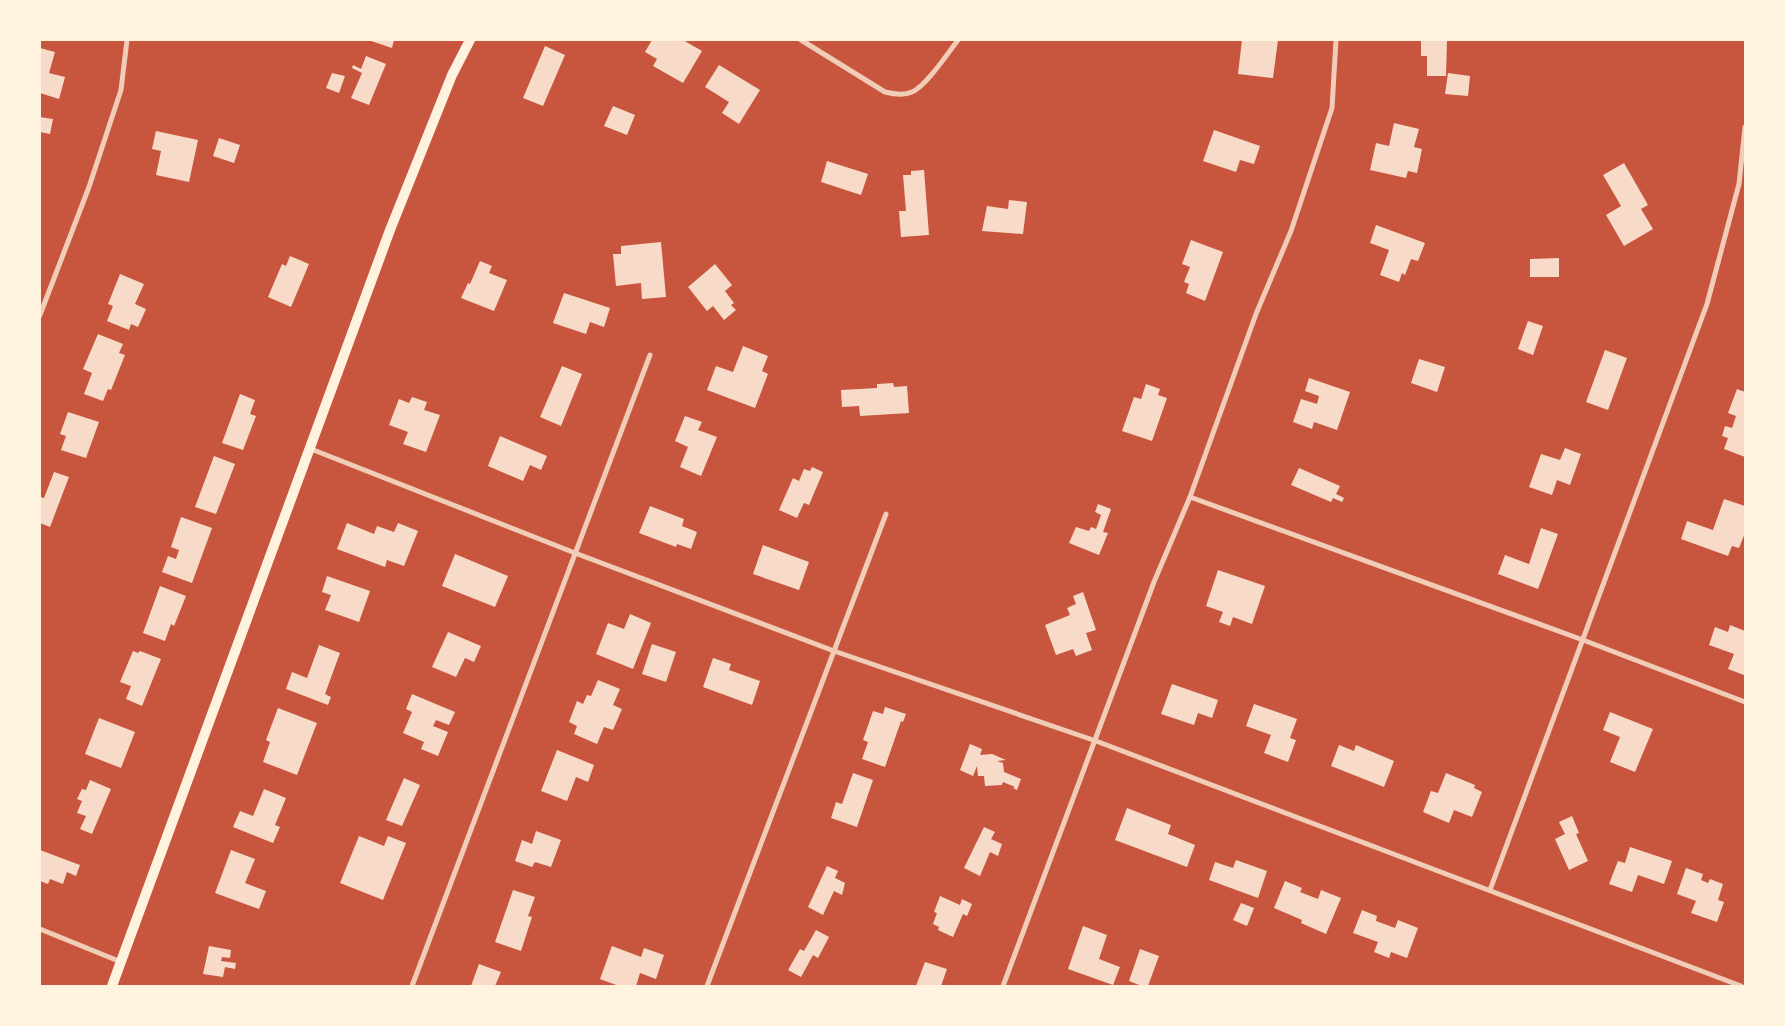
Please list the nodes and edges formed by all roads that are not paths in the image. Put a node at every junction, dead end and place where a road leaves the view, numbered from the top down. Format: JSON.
{"nodes":[{"id":1,"x":127,"y":40,"type":"edge"},
{"id":2,"x":470,"y":40,"type":"edge"},
{"id":3,"x":801,"y":40,"type":"edge"},
{"id":4,"x":958,"y":40,"type":"edge"},
{"id":5,"x":1336,"y":40,"type":"edge"},
{"id":6,"x":1745,"y":127,"type":"edge"},
{"id":7,"x":40,"y":315,"type":"edge"},
{"id":8,"x":650,"y":355,"type":"dead end"},
{"id":9,"x":311,"y":449,"type":"junction"},
{"id":10,"x":1190,"y":497,"type":"junction"},
{"id":11,"x":886,"y":514,"type":"dead end"},
{"id":12,"x":575,"y":553,"type":"junction"},
{"id":13,"x":1583,"y":640,"type":"junction"},
{"id":14,"x":834,"y":651,"type":"junction"},
{"id":15,"x":1745,"y":702,"type":"edge"},
{"id":16,"x":1096,"y":741,"type":"junction"},
{"id":17,"x":1490,"y":890,"type":"junction"},
{"id":18,"x":40,"y":929,"type":"edge"},
{"id":19,"x":122,"y":962,"type":"junction"},
{"id":20,"x":112,"y":986,"type":"edge"},
{"id":21,"x":412,"y":986,"type":"edge"},
{"id":22,"x":708,"y":986,"type":"edge"},
{"id":23,"x":1003,"y":986,"type":"edge"},
{"id":24,"x":1741,"y":986,"type":"edge"}],
"edges":[{"from":1,"to":7,"type":"street"},
{"from":2,"to":9,"type":"main road"},
{"from":3,"to":4,"type":"street"},
{"from":5,"to":10,"type":"street"},
{"from":6,"to":13,"type":"street"},
{"from":8,"to":12,"type":"street"},
{"from":9,"to":12,"type":"street"},
{"from":9,"to":19,"type":"main road"},
{"from":10,"to":13,"type":"street"},
{"from":10,"to":16,"type":"street"},
{"from":11,"to":14,"type":"street"},
{"from":12,"to":14,"type":"street"},
{"from":12,"to":21,"type":"street"},
{"from":13,"to":15,"type":"street"},
{"from":13,"to":17,"type":"street"},
{"from":14,"to":16,"type":"street"},
{"from":14,"to":22,"type":"street"},
{"from":16,"to":17,"type":"street"},
{"from":16,"to":23,"type":"street"},
{"from":17,"to":24,"type":"street"},
{"from":18,"to":19,"type":"street"},
{"from":19,"to":20,"type":"main road"}]}
